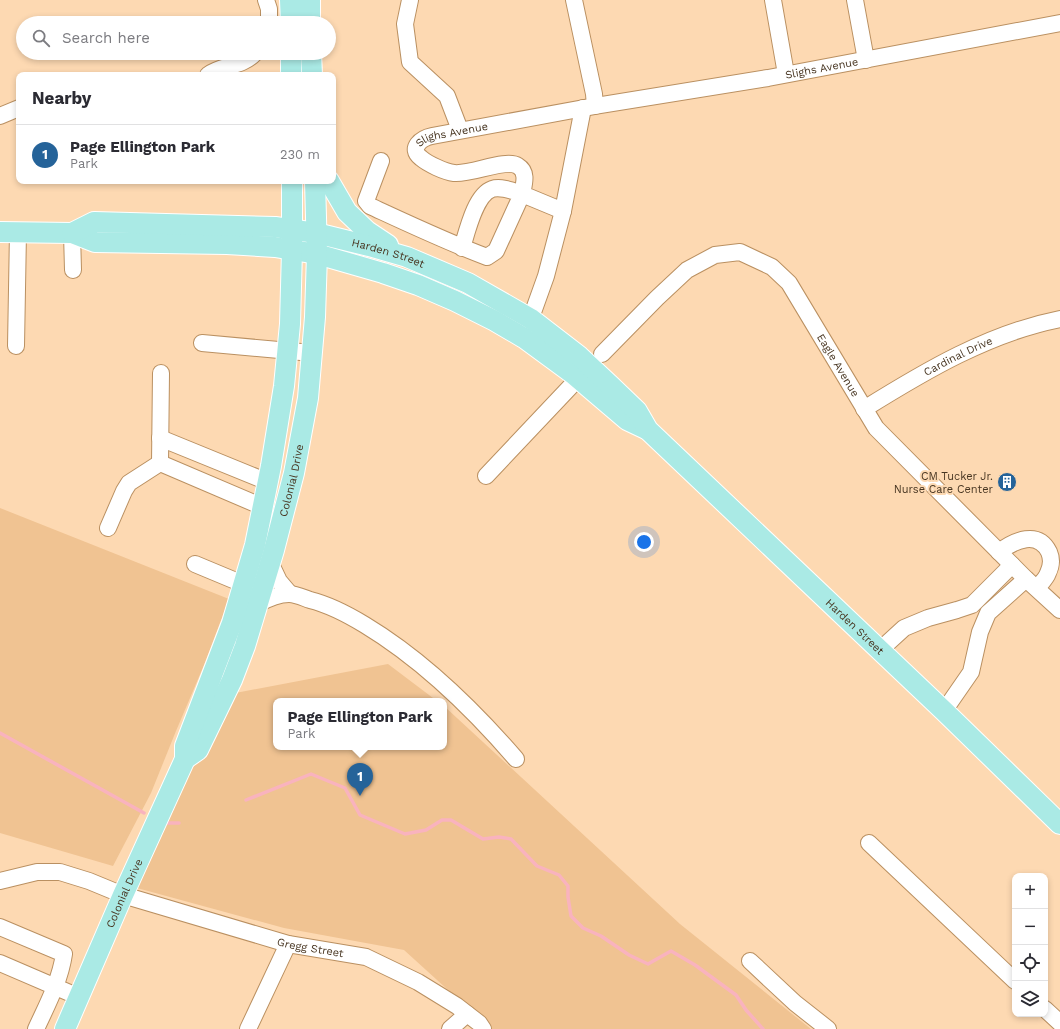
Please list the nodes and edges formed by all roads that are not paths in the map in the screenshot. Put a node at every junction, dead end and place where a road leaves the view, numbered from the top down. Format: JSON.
{"nodes":[{"id":1,"x":266,"y":0,"type":"edge"},
{"id":2,"x":290,"y":0,"type":"edge"},
{"id":3,"x":310,"y":0,"type":"edge"},
{"id":4,"x":410,"y":0,"type":"edge"},
{"id":5,"x":574,"y":0,"type":"edge"},
{"id":6,"x":773,"y":0,"type":"edge"},
{"id":7,"x":855,"y":0,"type":"edge"},
{"id":8,"x":269,"y":16,"type":"edge"},
{"id":9,"x":291,"y":16,"type":"edge"},
{"id":10,"x":310,"y":16,"type":"edge"},
{"id":11,"x":1060,"y":23,"type":"edge"},
{"id":12,"x":247,"y":60,"type":"edge"},
{"id":13,"x":291,"y":60,"type":"edge"},
{"id":14,"x":311,"y":60,"type":"edge"},
{"id":15,"x":866,"y":60,"type":"junction"},
{"id":16,"x":214,"y":72,"type":"edge"},
{"id":17,"x":291,"y":72,"type":"edge"},
{"id":18,"x":312,"y":72,"type":"edge"},
{"id":19,"x":786,"y":74,"type":"junction"},
{"id":20,"x":589,"y":107,"type":"junction"},
{"id":21,"x":16,"y":109,"type":"edge"},
{"id":22,"x":0,"y":116,"type":"edge"},
{"id":23,"x":452,"y":132,"type":"junction"},
{"id":24,"x":381,"y":161,"type":"dead end"},
{"id":25,"x":292,"y":184,"type":"edge"},
{"id":26,"x":315,"y":184,"type":"edge"},
{"id":27,"x":331,"y":184,"type":"edge"},
{"id":28,"x":523,"y":188,"type":"junction"},
{"id":29,"x":562,"y":211,"type":"junction"},
{"id":30,"x":292,"y":229,"type":"junction"},
{"id":31,"x":9,"y":232,"type":"edge"},
{"id":32,"x":72,"y":233,"type":"junction"},
{"id":33,"x":316,"y":233,"type":"junction"},
{"id":34,"x":462,"y":248,"type":"junction"},
{"id":35,"x":292,"y":250,"type":"junction"},
{"id":36,"x":317,"y":254,"type":"junction"},
{"id":37,"x":407,"y":258,"type":"junction"},
{"id":38,"x":73,"y":270,"type":"dead end"},
{"id":39,"x":531,"y":319,"type":"junction"},
{"id":40,"x":1060,"y":319,"type":"edge"},
{"id":41,"x":524,"y":338,"type":"junction"},
{"id":42,"x":202,"y":343,"type":"dead end"},
{"id":43,"x":16,"y":346,"type":"dead end"},
{"id":44,"x":287,"y":352,"type":"junction"},
{"id":45,"x":312,"y":353,"type":"junction"},
{"id":46,"x":602,"y":354,"type":"dead end"},
{"id":47,"x":161,"y":373,"type":"dead end"},
{"id":48,"x":569,"y":388,"type":"dead end"},
{"id":49,"x":864,"y":409,"type":"junction"},
{"id":50,"x":648,"y":430,"type":"junction"},
{"id":51,"x":160,"y":438,"type":"junction"},
{"id":52,"x":160,"y":463,"type":"junction"},
{"id":53,"x":486,"y":476,"type":"dead end"},
{"id":54,"x":268,"y":482,"type":"junction"},
{"id":55,"x":263,"y":507,"type":"junction"},
{"id":56,"x":108,"y":528,"type":"dead end"},
{"id":57,"x":999,"y":552,"type":"junction"},
{"id":58,"x":270,"y":562,"type":"junction"},
{"id":59,"x":195,"y":564,"type":"dead end"},
{"id":60,"x":1012,"y":565,"type":"junction"},
{"id":61,"x":243,"y":584,"type":"junction"},
{"id":62,"x":1032,"y":584,"type":"junction"},
{"id":63,"x":290,"y":594,"type":"junction"},
{"id":64,"x":258,"y":604,"type":"junction"},
{"id":65,"x":1060,"y":610,"type":"edge"},
{"id":66,"x":880,"y":650,"type":"junction"},
{"id":67,"x":944,"y":711,"type":"junction"},
{"id":68,"x":185,"y":759,"type":"junction"},
{"id":69,"x":516,"y":759,"type":"dead end"},
{"id":70,"x":1060,"y":824,"type":"edge"},
{"id":71,"x":869,"y":843,"type":"dead end"},
{"id":72,"x":0,"y":881,"type":"edge"},
{"id":73,"x":123,"y":895,"type":"junction"},
{"id":74,"x":0,"y":927,"type":"edge"},
{"id":75,"x":288,"y":944,"type":"junction"},
{"id":76,"x":750,"y":961,"type":"dead end"},
{"id":77,"x":0,"y":963,"type":"edge"},
{"id":78,"x":1012,"y":977,"type":"edge"},
{"id":79,"x":55,"y":987,"type":"junction"},
{"id":80,"x":79,"y":997,"type":"junction"},
{"id":81,"x":1048,"y":1012,"type":"edge"},
{"id":82,"x":467,"y":1014,"type":"junction"},
{"id":83,"x":1060,"y":1023,"type":"edge"},
{"id":84,"x":36,"y":1029,"type":"edge"},
{"id":85,"x":65,"y":1029,"type":"edge"},
{"id":86,"x":248,"y":1029,"type":"edge"},
{"id":87,"x":450,"y":1029,"type":"edge"},
{"id":88,"x":483,"y":1029,"type":"edge"},
{"id":89,"x":828,"y":1029,"type":"edge"}],
"edges":[{"from":1,"to":8,"type":"street"},
{"from":2,"to":9,"type":"main road"},
{"from":3,"to":10,"type":"main road"},
{"from":4,"to":23,"type":"street"},
{"from":5,"to":20,"type":"street"},
{"from":6,"to":19,"type":"street"},
{"from":7,"to":15,"type":"street"},
{"from":11,"to":15,"type":"street","name":"Slighs Avenue"},
{"from":12,"to":16,"type":"street"},
{"from":13,"to":17,"type":"main road"},
{"from":14,"to":18,"type":"main road"},
{"from":15,"to":19,"type":"street","name":"Slighs Avenue"},
{"from":19,"to":20,"type":"street","name":"Slighs Avenue"},
{"from":20,"to":23,"type":"street","name":"Slighs Avenue"},
{"from":20,"to":29,"type":"street"},
{"from":21,"to":22,"type":"street"},
{"from":23,"to":28,"type":"street","name":"Slighs Avenue"},
{"from":24,"to":34,"type":"street"},
{"from":25,"to":30,"type":"main road","name":"Colonial Drive"},
{"from":26,"to":33,"type":"main road","name":"Colonial Drive"},
{"from":27,"to":37,"type":"main road"},
{"from":28,"to":29,"type":"street"},
{"from":28,"to":34,"type":"street"},
{"from":28,"to":34,"type":"street"},
{"from":29,"to":39,"type":"street"},
{"from":30,"to":32,"type":"main road","name":"Harden Street"},
{"from":30,"to":33,"type":"main road","name":"Harden Street"},
{"from":30,"to":35,"type":"main road","name":"Colonial Drive"},
{"from":31,"to":32,"type":"main road","name":"Harden Street"},
{"from":31,"to":43,"type":"street"},
{"from":32,"to":35,"type":"main road","name":"Harden Street"},
{"from":32,"to":38,"type":"street"},
{"from":33,"to":36,"type":"main road","name":"Colonial Drive"},
{"from":33,"to":37,"type":"main road","name":"Harden Street"},
{"from":35,"to":36,"type":"main road","name":"Harden Street"},
{"from":35,"to":44,"type":"main road","name":"Colonial Drive"},
{"from":36,"to":41,"type":"main road","name":"Harden Street"},
{"from":36,"to":45,"type":"main road","name":"Colonial Drive"},
{"from":37,"to":39,"type":"main road","name":"Harden Street"},
{"from":39,"to":41,"type":"street"},
{"from":39,"to":50,"type":"main road","name":"Harden Street"},
{"from":40,"to":49,"type":"street","name":"Cardinal Drive"},
{"from":41,"to":50,"type":"main road","name":"Harden Street"},
{"from":42,"to":44,"type":"street"},
{"from":44,"to":45,"type":"street"},
{"from":44,"to":54,"type":"main road","name":"Colonial Drive"},
{"from":45,"to":58,"type":"main road","name":"Colonial Drive"},
{"from":46,"to":49,"type":"street","name":"Eagle Avenue"},
{"from":47,"to":51,"type":"street"},
{"from":48,"to":53,"type":"street"},
{"from":49,"to":57,"type":"street","name":"Eagle Avenue"},
{"from":50,"to":66,"type":"main road","name":"Harden Street"},
{"from":51,"to":52,"type":"street"},
{"from":51,"to":54,"type":"street"},
{"from":52,"to":55,"type":"street"},
{"from":52,"to":56,"type":"street"},
{"from":54,"to":55,"type":"main road","name":"Colonial Drive"},
{"from":55,"to":61,"type":"main road","name":"Colonial Drive"},
{"from":57,"to":60,"type":"street","name":"Eagle Avenue"},
{"from":57,"to":62,"type":"street"},
{"from":58,"to":63,"type":"street"},
{"from":58,"to":64,"type":"main road","name":"Colonial Drive"},
{"from":59,"to":61,"type":"street"},
{"from":60,"to":62,"type":"street","name":"Eagle Avenue"},
{"from":60,"to":66,"type":"street"},
{"from":61,"to":68,"type":"main road","name":"Colonial Drive"},
{"from":62,"to":65,"type":"street","name":"Eagle Avenue"},
{"from":62,"to":67,"type":"street"},
{"from":63,"to":64,"type":"street"},
{"from":63,"to":69,"type":"street"},
{"from":64,"to":68,"type":"main road","name":"Colonial Drive"},
{"from":66,"to":67,"type":"main road","name":"Harden Street"},
{"from":67,"to":70,"type":"main road","name":"Harden Street"},
{"from":68,"to":73,"type":"main road","name":"Colonial Drive"},
{"from":71,"to":78,"type":"street"},
{"from":72,"to":73,"type":"street","name":"Gregg Street"},
{"from":73,"to":75,"type":"street","name":"Gregg Street"},
{"from":73,"to":80,"type":"main road","name":"Colonial Drive"},
{"from":74,"to":79,"type":"street"},
{"from":75,"to":82,"type":"street","name":"Gregg Street"},
{"from":75,"to":86,"type":"street"},
{"from":76,"to":89,"type":"street"},
{"from":77,"to":79,"type":"street"},
{"from":79,"to":80,"type":"street"},
{"from":79,"to":84,"type":"street"},
{"from":80,"to":85,"type":"main road","name":"Colonial Drive"},
{"from":81,"to":83,"type":"street"},
{"from":82,"to":87,"type":"street"},
{"from":82,"to":88,"type":"street","name":"Gregg Street"}]}
